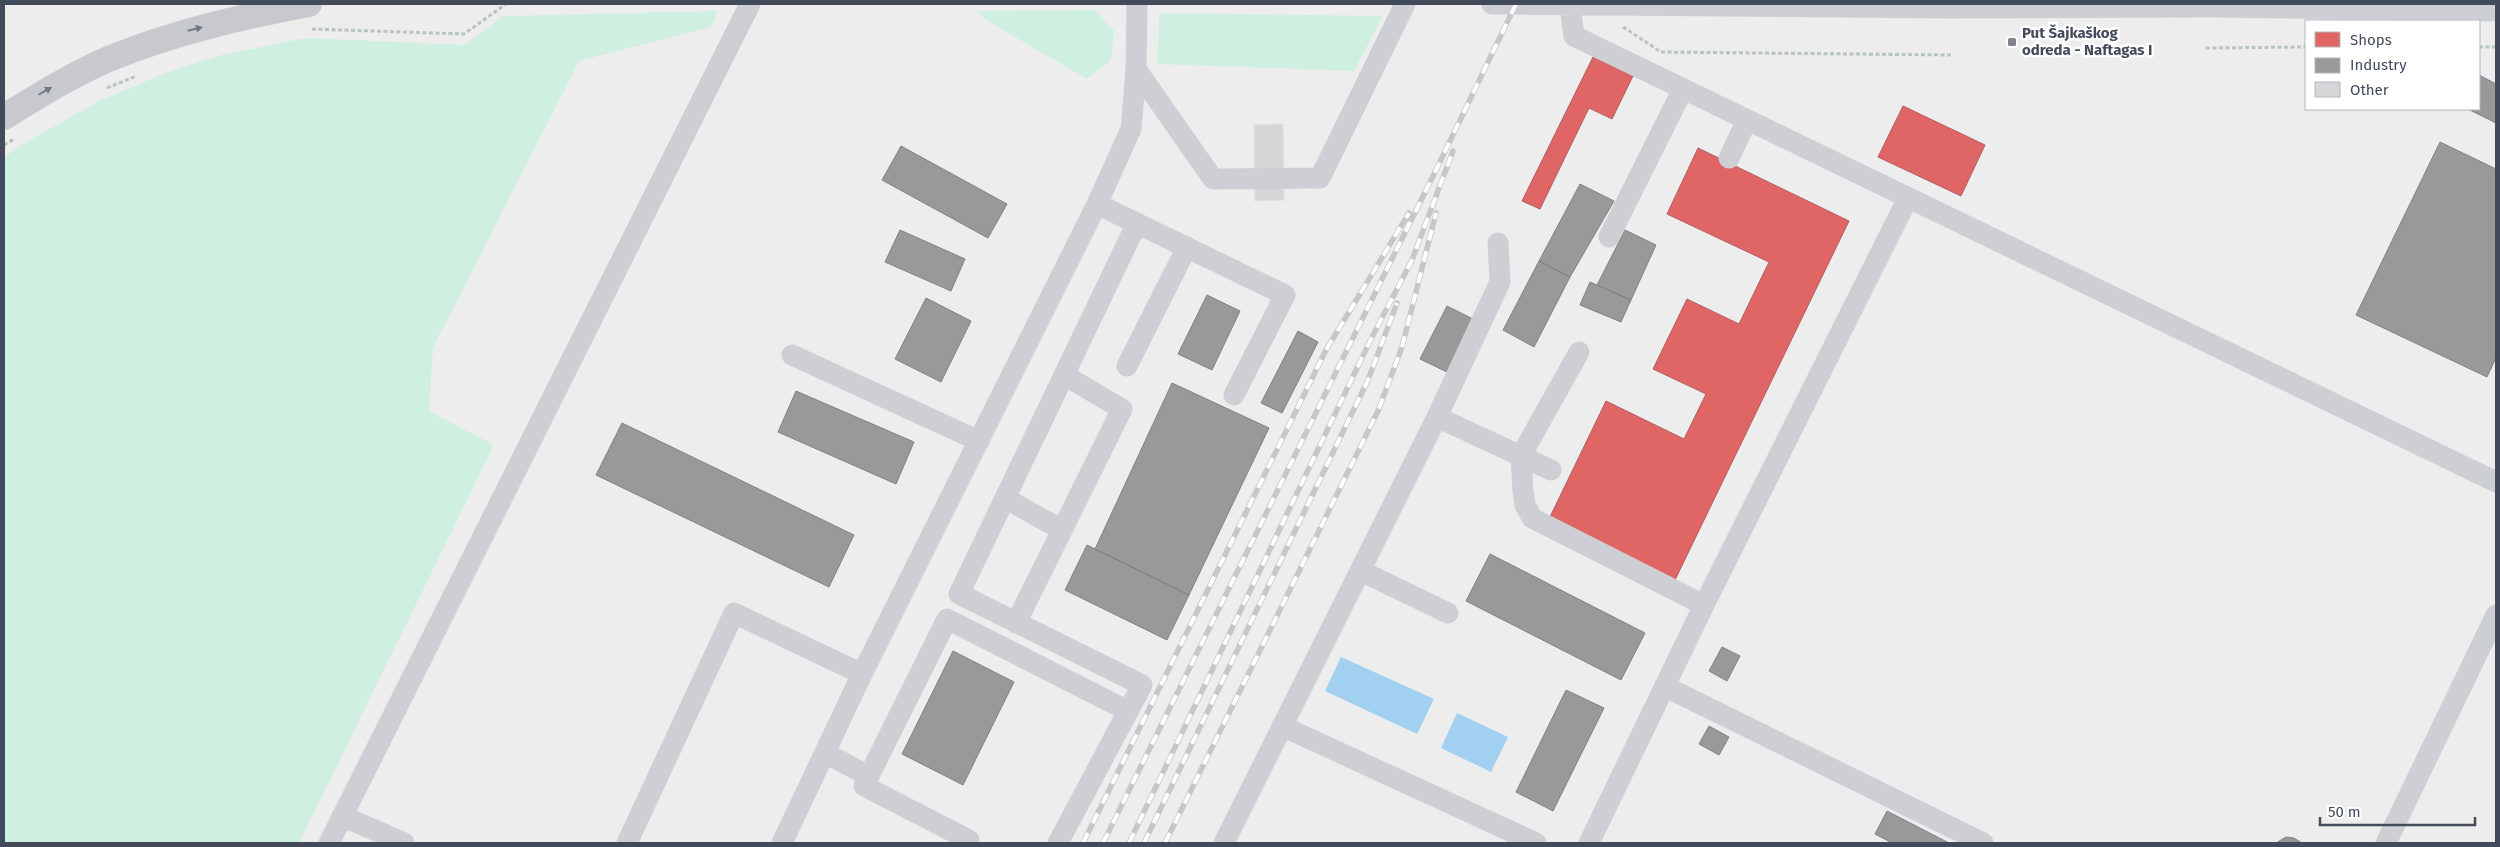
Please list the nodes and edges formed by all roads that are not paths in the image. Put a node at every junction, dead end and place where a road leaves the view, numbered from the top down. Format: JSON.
{"nodes":[{"id":1,"x":309,"y":4,"type":"edge"},
{"id":2,"x":750,"y":4,"type":"edge"},
{"id":3,"x":1136,"y":4,"type":"edge"},
{"id":4,"x":1405,"y":4,"type":"edge"},
{"id":5,"x":1492,"y":4,"type":"edge"},
{"id":6,"x":1624,"y":5,"type":"edge"},
{"id":7,"x":1570,"y":6,"type":"junction"},
{"id":8,"x":2496,"y":12,"type":"edge"},
{"id":9,"x":1136,"y":69,"type":"junction"},
{"id":10,"x":1683,"y":89,"type":"junction"},
{"id":11,"x":1747,"y":120,"type":"junction"},
{"id":12,"x":12,"y":126,"type":"edge"},
{"id":13,"x":1729,"y":158,"type":"dead end"},
{"id":14,"x":1908,"y":198,"type":"junction"},
{"id":15,"x":1097,"y":204,"type":"junction"},
{"id":16,"x":1137,"y":223,"type":"junction"},
{"id":17,"x":1610,"y":237,"type":"dead end"},
{"id":18,"x":1498,"y":243,"type":"dead end"},
{"id":19,"x":1186,"y":247,"type":"junction"},
{"id":20,"x":1579,"y":352,"type":"dead end"},
{"id":21,"x":792,"y":356,"type":"dead end"},
{"id":22,"x":1127,"y":366,"type":"dead end"},
{"id":23,"x":1064,"y":375,"type":"junction"},
{"id":24,"x":1234,"y":395,"type":"dead end"},
{"id":25,"x":1437,"y":417,"type":"junction"},
{"id":26,"x":979,"y":441,"type":"junction"},
{"id":27,"x":1521,"y":456,"type":"junction"},
{"id":28,"x":1551,"y":470,"type":"dead end"},
{"id":29,"x":2496,"y":482,"type":"edge"},
{"id":30,"x":1005,"y":498,"type":"junction"},
{"id":31,"x":1062,"y":530,"type":"junction"},
{"id":32,"x":1360,"y":571,"type":"junction"},
{"id":33,"x":1704,"y":605,"type":"junction"},
{"id":34,"x":1448,"y":613,"type":"dead end"},
{"id":35,"x":2496,"y":615,"type":"edge"},
{"id":36,"x":1016,"y":623,"type":"junction"},
{"id":37,"x":862,"y":674,"type":"junction"},
{"id":38,"x":1666,"y":688,"type":"junction"},
{"id":39,"x":1128,"y":712,"type":"junction"},
{"id":40,"x":1282,"y":726,"type":"junction"},
{"id":41,"x":825,"y":753,"type":"junction"},
{"id":42,"x":869,"y":776,"type":"junction"},
{"id":43,"x":342,"y":816,"type":"junction"},
{"id":44,"x":969,"y":840,"type":"dead end"},
{"id":45,"x":329,"y":843,"type":"edge"},
{"id":46,"x":404,"y":843,"type":"edge"},
{"id":47,"x":627,"y":843,"type":"edge"},
{"id":48,"x":782,"y":843,"type":"edge"},
{"id":49,"x":1058,"y":843,"type":"edge"},
{"id":50,"x":1224,"y":843,"type":"edge"},
{"id":51,"x":1536,"y":843,"type":"edge"},
{"id":52,"x":1589,"y":843,"type":"edge"},
{"id":53,"x":1983,"y":843,"type":"edge"},
{"id":54,"x":2386,"y":843,"type":"edge"}],
"edges":[{"from":12,"to":1,"type":"main road","one_way":true},
{"from":2,"to":43,"type":"street"},
{"from":3,"to":9,"type":"street"},
{"from":4,"to":9,"type":"street"},
{"from":5,"to":7,"type":"street"},
{"from":6,"to":7,"type":"street"},
{"from":6,"to":8,"type":"street"},
{"from":7,"to":10,"type":"street"},
{"from":9,"to":15,"type":"street"},
{"from":10,"to":11,"type":"street"},
{"from":10,"to":17,"type":"street"},
{"from":11,"to":13,"type":"street"},
{"from":11,"to":14,"type":"street"},
{"from":14,"to":29,"type":"street"},
{"from":14,"to":33,"type":"street"},
{"from":15,"to":16,"type":"street"},
{"from":15,"to":26,"type":"street"},
{"from":16,"to":19,"type":"street"},
{"from":16,"to":23,"type":"street"},
{"from":18,"to":25,"type":"street"},
{"from":19,"to":22,"type":"street"},
{"from":19,"to":24,"type":"street"},
{"from":20,"to":27,"type":"street"},
{"from":21,"to":26,"type":"street"},
{"from":23,"to":30,"type":"street"},
{"from":23,"to":31,"type":"street"},
{"from":25,"to":27,"type":"street"},
{"from":25,"to":32,"type":"street"},
{"from":26,"to":37,"type":"street"},
{"from":27,"to":28,"type":"street"},
{"from":27,"to":33,"type":"street"},
{"from":30,"to":31,"type":"street"},
{"from":30,"to":36,"type":"street"},
{"from":31,"to":36,"type":"street"},
{"from":32,"to":34,"type":"street"},
{"from":32,"to":40,"type":"street"},
{"from":33,"to":38,"type":"street"},
{"from":35,"to":54,"type":"street"},
{"from":36,"to":39,"type":"street"},
{"from":37,"to":41,"type":"street"},
{"from":37,"to":47,"type":"street"},
{"from":38,"to":52,"type":"street"},
{"from":38,"to":53,"type":"street"},
{"from":39,"to":42,"type":"street"},
{"from":39,"to":49,"type":"street"},
{"from":40,"to":50,"type":"street"},
{"from":40,"to":51,"type":"street"},
{"from":41,"to":42,"type":"street"},
{"from":41,"to":48,"type":"street"},
{"from":42,"to":44,"type":"street"},
{"from":43,"to":45,"type":"street"},
{"from":43,"to":46,"type":"street"}]}
